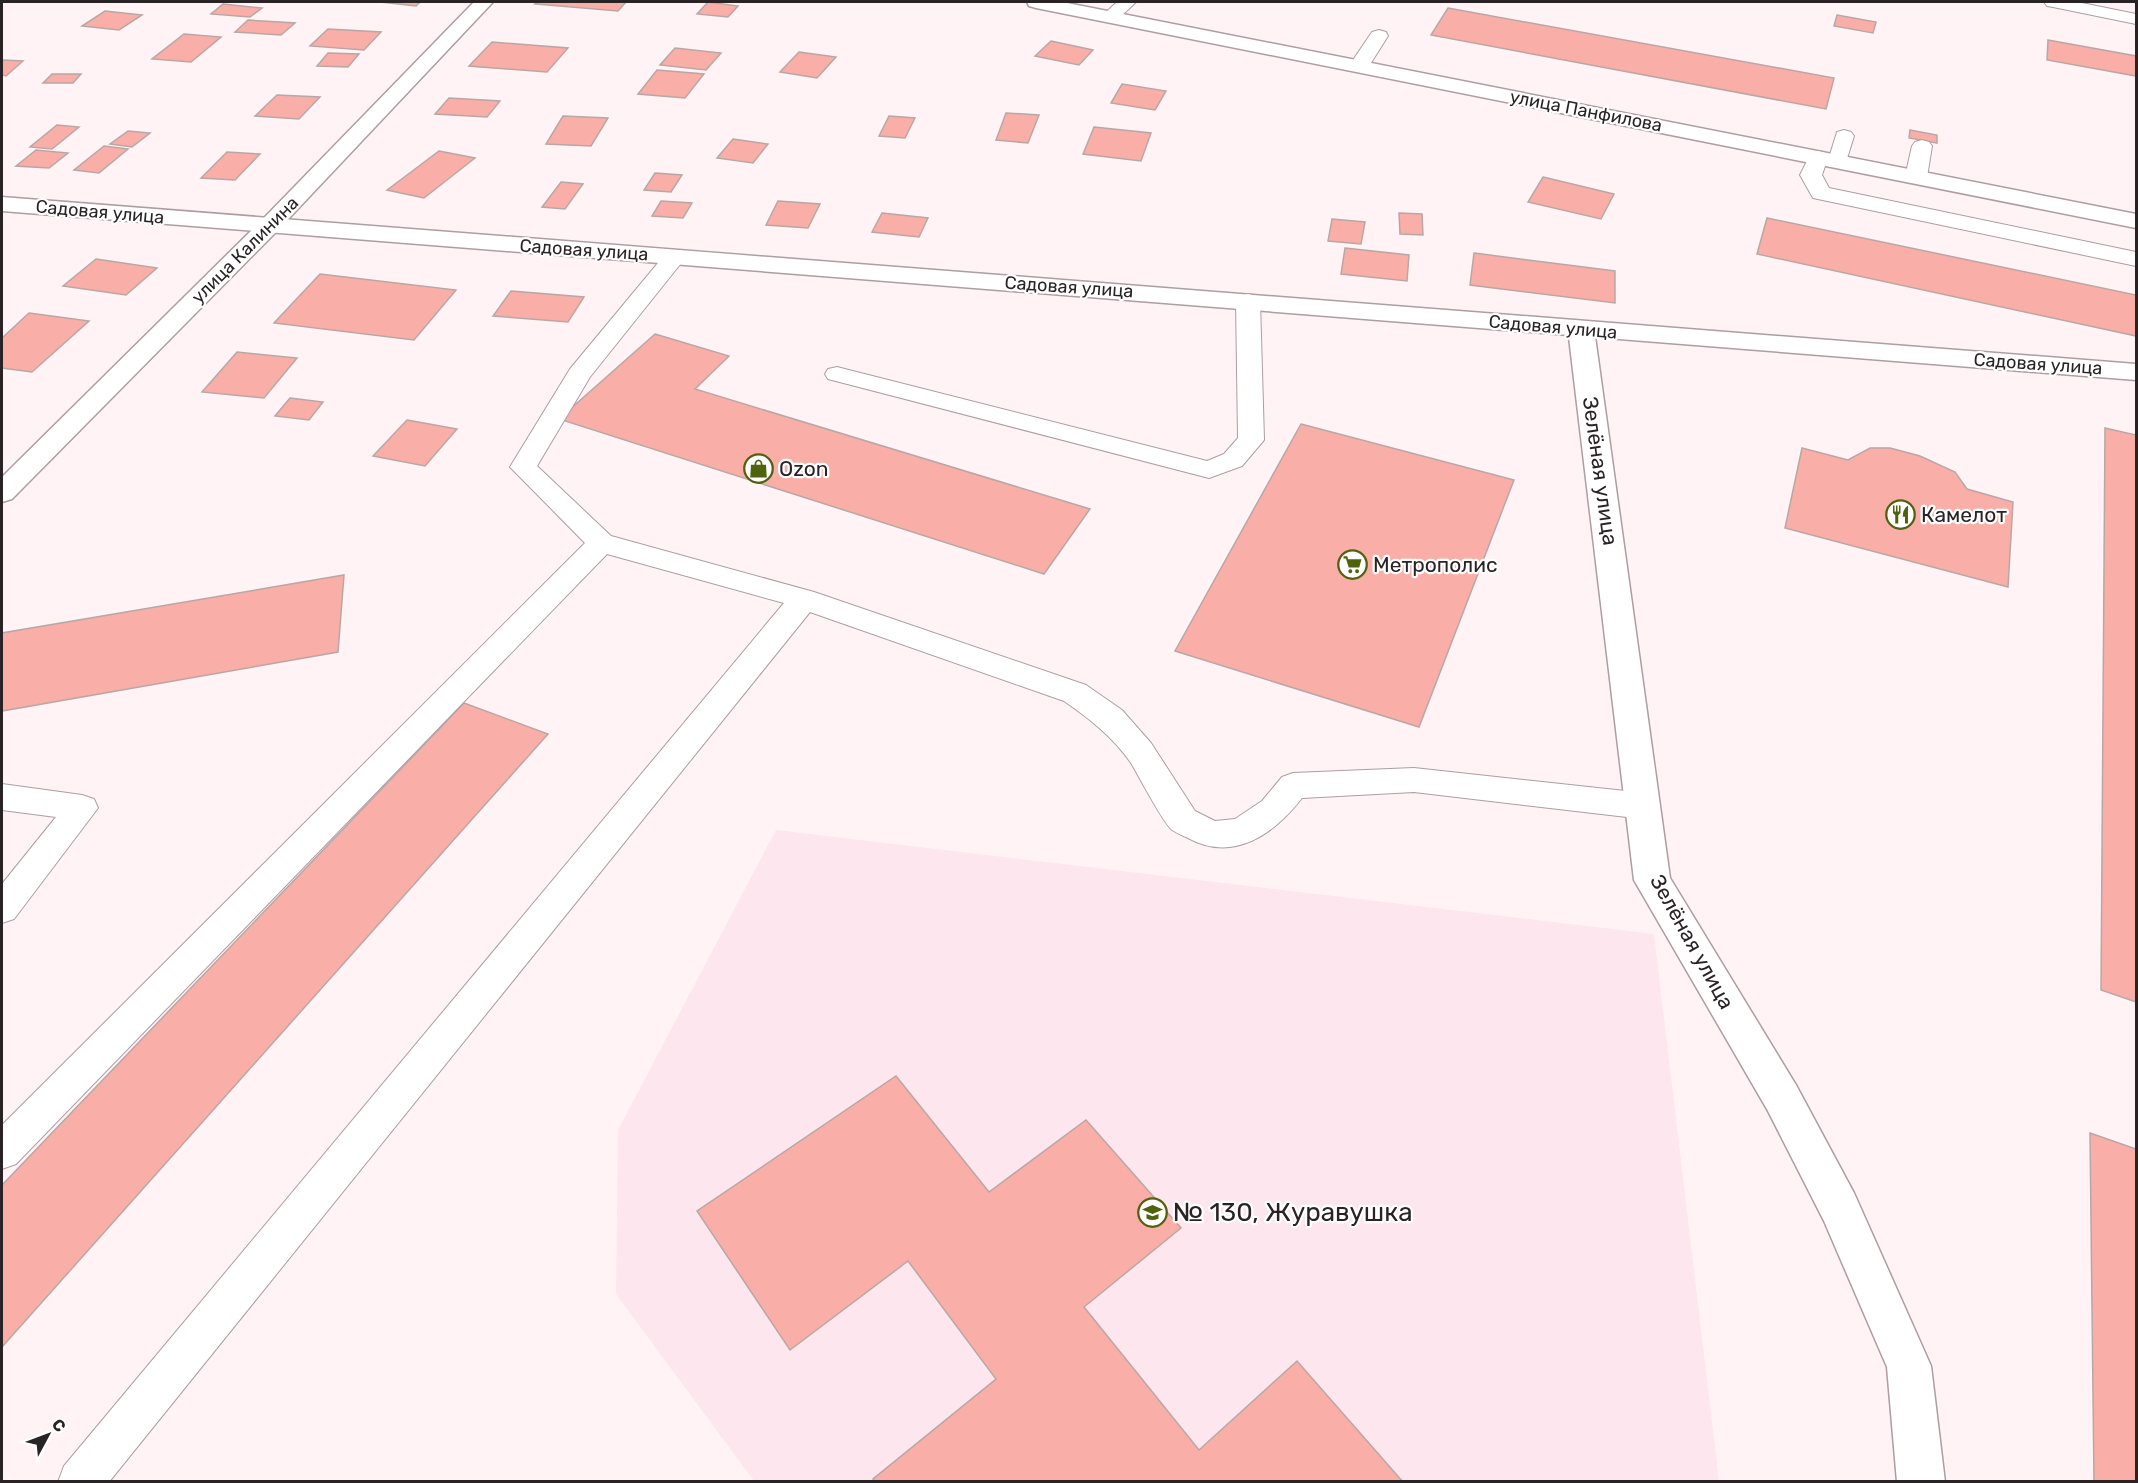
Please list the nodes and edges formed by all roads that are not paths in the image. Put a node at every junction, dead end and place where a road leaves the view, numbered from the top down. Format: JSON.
{"nodes":[{"id":1,"x":484,"y":2,"type":"edge"},
{"id":2,"x":1036,"y":2,"type":"edge"},
{"id":3,"x":1127,"y":2,"type":"edge"},
{"id":4,"x":2053,"y":2,"type":"edge"},
{"id":5,"x":1111,"y":16,"type":"junction"},
{"id":6,"x":2136,"y":19,"type":"edge"},
{"id":7,"x":1379,"y":36,"type":"dead end"},
{"id":8,"x":1359,"y":66,"type":"junction"},
{"id":9,"x":1844,"y":136,"type":"dead end"},
{"id":10,"x":1922,"y":146,"type":"dead end"},
{"id":11,"x":1828,"y":159,"type":"junction"},
{"id":12,"x":1916,"y":177,"type":"junction"},
{"id":13,"x":2,"y":204,"type":"edge"},
{"id":14,"x":2136,"y":221,"type":"edge"},
{"id":15,"x":269,"y":226,"type":"junction"},
{"id":16,"x":675,"y":257,"type":"junction"},
{"id":17,"x":2136,"y":259,"type":"edge"},
{"id":18,"x":1248,"y":301,"type":"junction"},
{"id":19,"x":1581,"y":329,"type":"junction"},
{"id":20,"x":2136,"y":372,"type":"edge"},
{"id":21,"x":837,"y":374,"type":"dead end"},
{"id":22,"x":2,"y":494,"type":"edge"},
{"id":23,"x":601,"y":543,"type":"junction"},
{"id":24,"x":804,"y":599,"type":"junction"},
{"id":25,"x":2,"y":797,"type":"edge"},
{"id":26,"x":1644,"y":806,"type":"junction"},
{"id":27,"x":2,"y":909,"type":"edge"},
{"id":28,"x":2,"y":1151,"type":"edge"},
{"id":29,"x":80,"y":1482,"type":"edge"},
{"id":30,"x":1921,"y":1482,"type":"edge"}],
"edges":[{"from":1,"to":15,"type":"street","name":"улица Калинина"},
{"from":2,"to":5,"type":"street","name":"улица Панфилова"},
{"from":3,"to":5,"type":"lane"},
{"from":4,"to":6,"type":"lane"},
{"from":5,"to":8,"type":"street","name":"улица Панфилова"},
{"from":7,"to":8,"type":"lane"},
{"from":8,"to":11,"type":"street","name":"улица Панфилова"},
{"from":9,"to":11,"type":"lane"},
{"from":10,"to":12,"type":"lane"},
{"from":11,"to":12,"type":"street","name":"улица Панфилова"},
{"from":11,"to":17,"type":"lane"},
{"from":12,"to":14,"type":"street","name":"улица Панфилова"},
{"from":13,"to":15,"type":"street","name":"Садовая улица"},
{"from":15,"to":16,"type":"street","name":"Садовая улица"},
{"from":15,"to":22,"type":"street","name":"улица Калинина"},
{"from":16,"to":18,"type":"street","name":"Садовая улица"},
{"from":16,"to":23,"type":"lane"},
{"from":18,"to":19,"type":"street","name":"Садовая улица"},
{"from":18,"to":21,"type":"lane"},
{"from":19,"to":20,"type":"street","name":"Садовая улица"},
{"from":19,"to":26,"type":"street","name":"Зелёная улица"},
{"from":23,"to":24,"type":"lane"},
{"from":23,"to":28,"type":"lane"},
{"from":24,"to":26,"type":"lane"},
{"from":24,"to":29,"type":"lane"},
{"from":25,"to":27,"type":"lane"},
{"from":26,"to":30,"type":"street","name":"Зелёная улица"}]}
